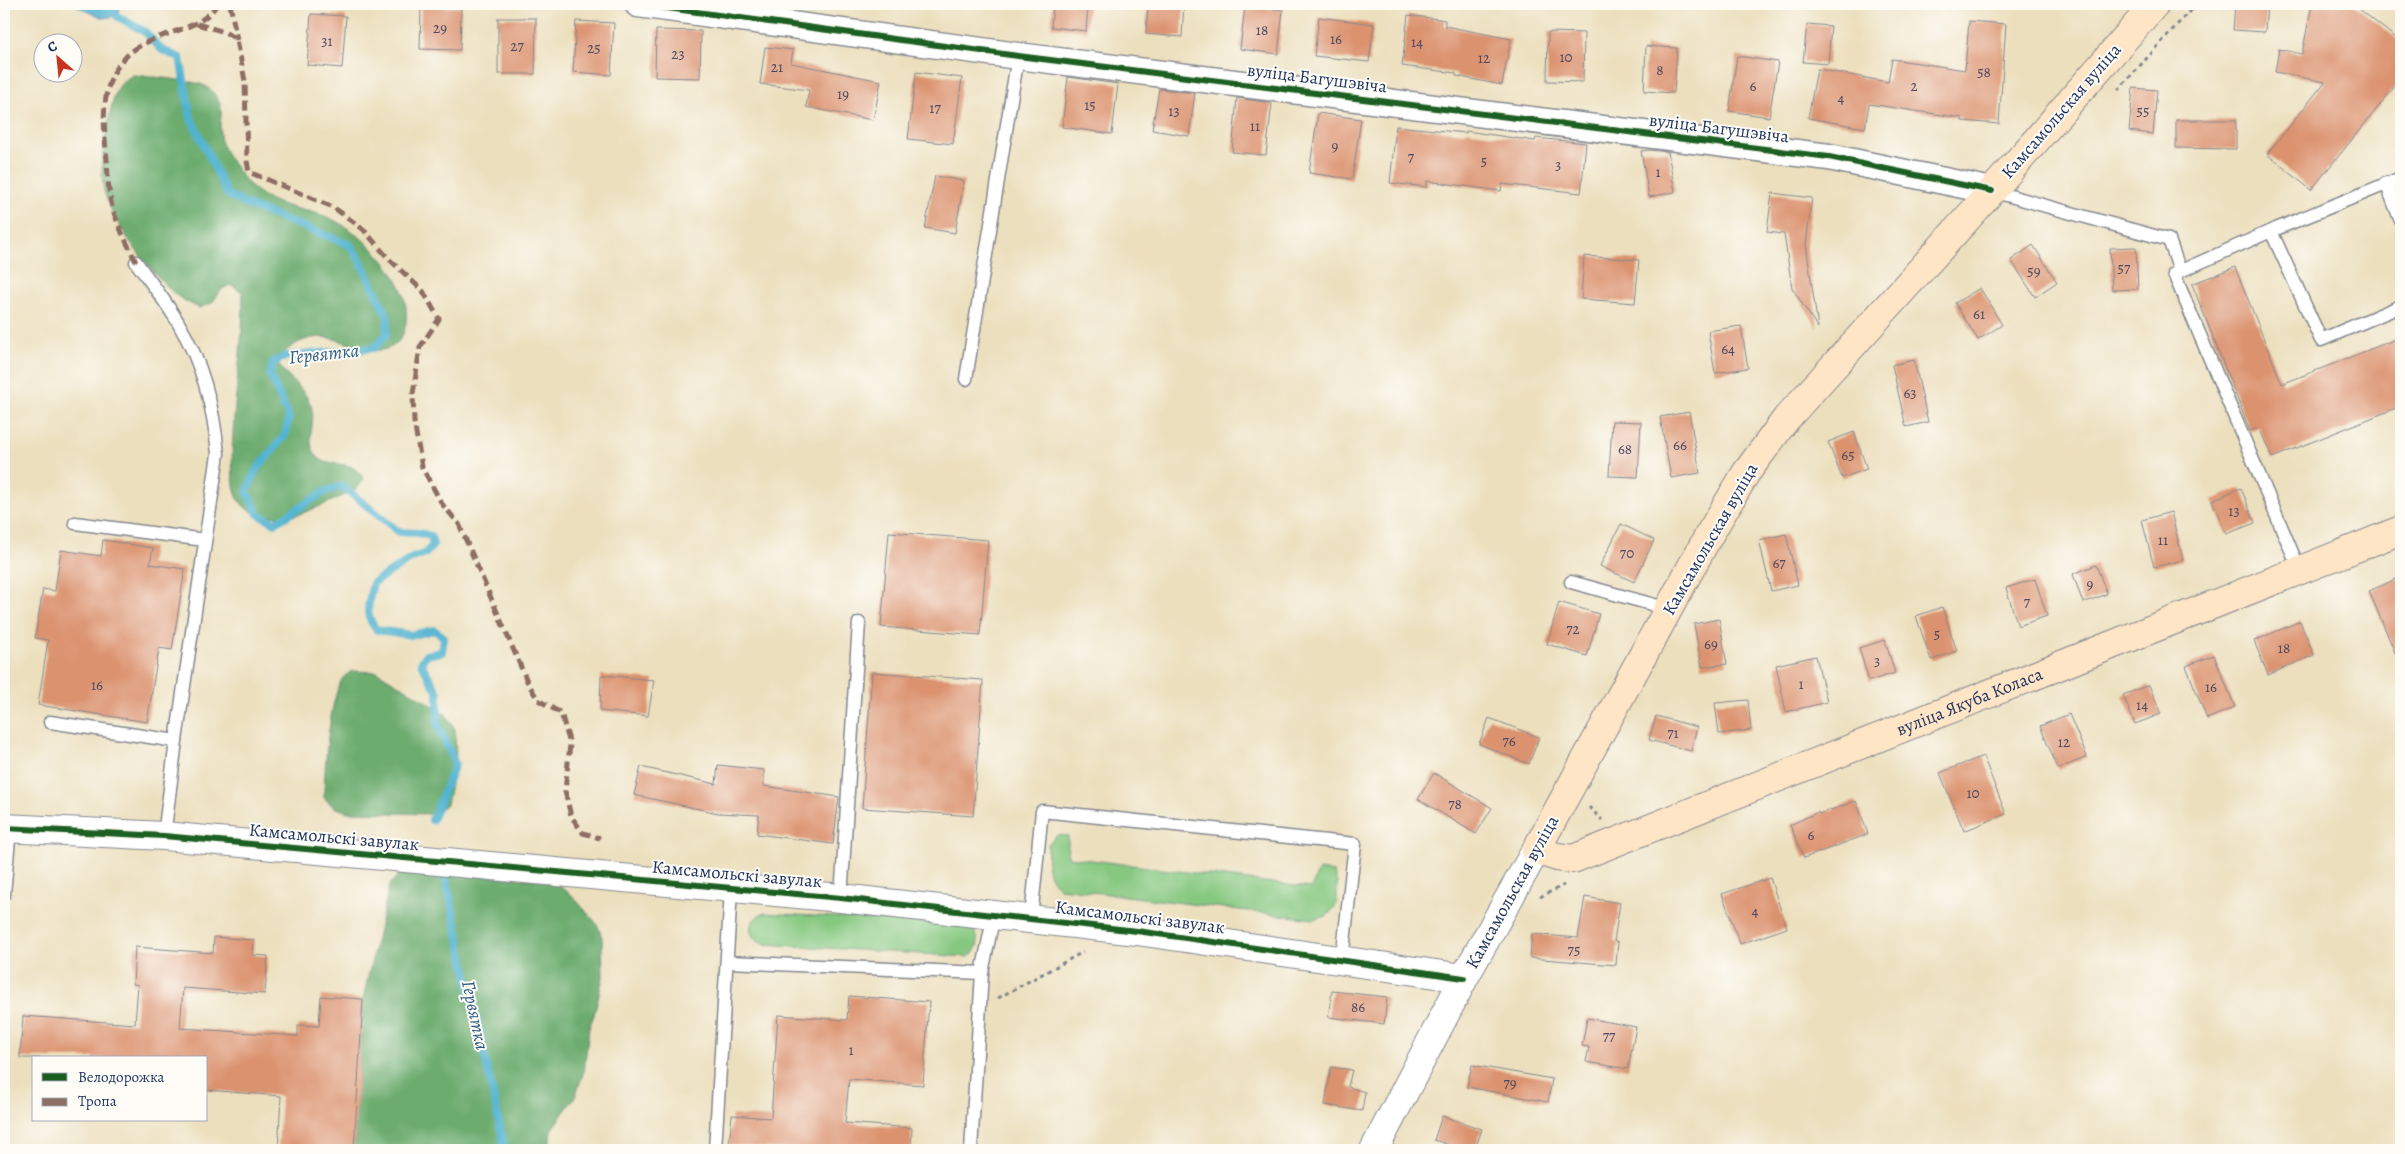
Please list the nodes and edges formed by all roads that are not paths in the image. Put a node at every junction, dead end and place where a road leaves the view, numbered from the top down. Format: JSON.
{"nodes":[{"id":1,"x":638,"y":4,"type":"edge"},
{"id":2,"x":2155,"y":4,"type":"edge"},
{"id":3,"x":1018,"y":56,"type":"junction"},
{"id":4,"x":2401,"y":178,"type":"edge"},
{"id":5,"x":2386,"y":183,"type":"junction"},
{"id":6,"x":1992,"y":191,"type":"junction"},
{"id":7,"x":2401,"y":221,"type":"edge"},
{"id":8,"x":2271,"y":231,"type":"junction"},
{"id":9,"x":136,"y":262,"type":"dead end"},
{"id":10,"x":2180,"y":271,"type":"junction"},
{"id":11,"x":2401,"y":306,"type":"edge"},
{"id":12,"x":966,"y":379,"type":"dead end"},
{"id":13,"x":75,"y":523,"type":"dead end"},
{"id":14,"x":2401,"y":530,"type":"edge"},
{"id":15,"x":205,"y":540,"type":"junction"},
{"id":16,"x":2300,"y":571,"type":"junction"},
{"id":17,"x":1571,"y":582,"type":"dead end"},
{"id":18,"x":1668,"y":609,"type":"junction"},
{"id":19,"x":859,"y":622,"type":"dead end"},
{"id":20,"x":50,"y":722,"type":"dead end"},
{"id":21,"x":176,"y":741,"type":"junction"},
{"id":22,"x":7,"y":828,"type":"edge"},
{"id":23,"x":164,"y":836,"type":"junction"},
{"id":24,"x":1536,"y":850,"type":"junction"},
{"id":25,"x":731,"y":890,"type":"junction"},
{"id":26,"x":4,"y":894,"type":"edge"},
{"id":27,"x":841,"y":898,"type":"junction"},
{"id":28,"x":994,"y":914,"type":"junction"},
{"id":29,"x":1031,"y":918,"type":"junction"},
{"id":30,"x":1342,"y":960,"type":"junction"},
{"id":31,"x":728,"y":962,"type":"junction"},
{"id":32,"x":982,"y":974,"type":"junction"},
{"id":33,"x":1464,"y":978,"type":"junction"},
{"id":34,"x":714,"y":1150,"type":"edge"},
{"id":35,"x":971,"y":1150,"type":"edge"},
{"id":36,"x":1374,"y":1150,"type":"edge"}],
"edges":[{"from":1,"to":3,"type":"street","name":"вуліца Багушэвіча"},
{"from":2,"to":6,"type":"main road","name":"Камсамольская вуліца"},
{"from":3,"to":6,"type":"street","name":"вуліца Багушэвіча"},
{"from":3,"to":12,"type":"lane"},
{"from":4,"to":5,"type":"lane"},
{"from":5,"to":7,"type":"lane"},
{"from":5,"to":8,"type":"lane"},
{"from":6,"to":10,"type":"lane"},
{"from":6,"to":18,"type":"main road","name":"Камсамольская вуліца"},
{"from":8,"to":10,"type":"lane"},
{"from":8,"to":11,"type":"lane"},
{"from":9,"to":15,"type":"lane"},
{"from":10,"to":16,"type":"lane"},
{"from":13,"to":15,"type":"lane"},
{"from":14,"to":16,"type":"main road","name":"вуліца Якуба Коласа"},
{"from":15,"to":21,"type":"lane"},
{"from":16,"to":24,"type":"main road","name":"вуліца Якуба Коласа"},
{"from":17,"to":18,"type":"lane"},
{"from":18,"to":24,"type":"main road","name":"Камсамольская вуліца"},
{"from":19,"to":27,"type":"lane"},
{"from":20,"to":21,"type":"lane"},
{"from":21,"to":23,"type":"lane"},
{"from":22,"to":23,"type":"street","name":"Камсамольскі завулак"},
{"from":22,"to":26,"type":"lane"},
{"from":23,"to":25,"type":"street","name":"Камсамольскі завулак"},
{"from":24,"to":33,"type":"street","name":"Камсамольская вуліца"},
{"from":25,"to":27,"type":"street","name":"Камсамольскі завулак"},
{"from":25,"to":31,"type":"lane"},
{"from":27,"to":28,"type":"street","name":"Камсамольскі завулак"},
{"from":28,"to":29,"type":"street","name":"Камсамольскі завулак"},
{"from":28,"to":32,"type":"lane"},
{"from":29,"to":30,"type":"street","name":"Камсамольскі завулак"},
{"from":29,"to":30,"type":"lane"},
{"from":30,"to":33,"type":"street","name":"Камсамольскі завулак"},
{"from":31,"to":32,"type":"lane"},
{"from":31,"to":34,"type":"lane"},
{"from":32,"to":35,"type":"lane"},
{"from":33,"to":36,"type":"street","name":"Камсамольская вуліца"}]}
